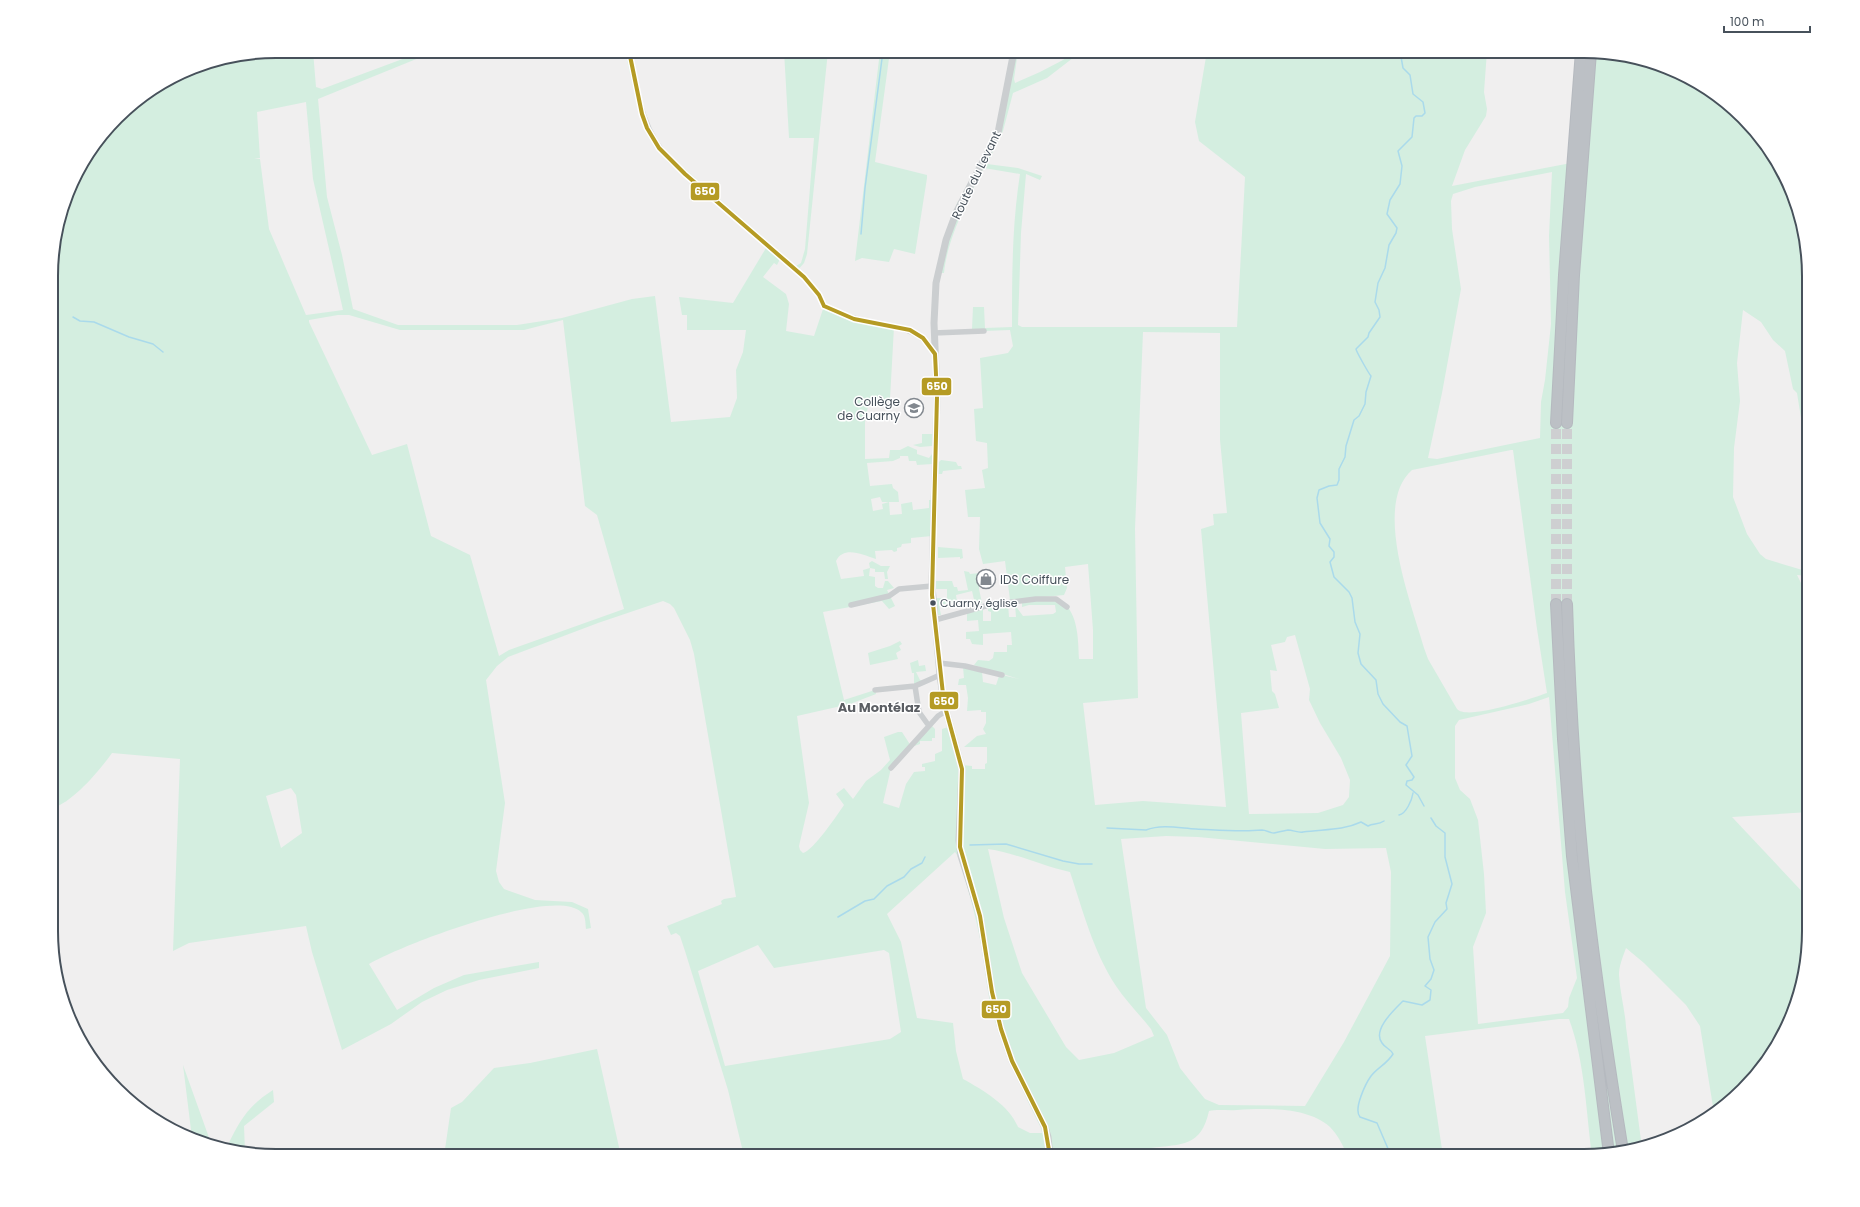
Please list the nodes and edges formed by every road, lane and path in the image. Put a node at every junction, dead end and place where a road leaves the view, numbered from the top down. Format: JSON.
{"nodes":[{"id":1,"x":630,"y":58,"type":"edge"},
{"id":2,"x":1013,"y":58,"type":"edge"},
{"id":3,"x":1580,"y":58,"type":"edge"},
{"id":4,"x":1591,"y":58,"type":"edge"},
{"id":5,"x":934,"y":331,"type":"junction"},
{"id":6,"x":984,"y":331,"type":"dead end"},
{"id":7,"x":918,"y":334,"type":"junction"},
{"id":8,"x":935,"y":354,"type":"junction"},
{"id":9,"x":932,"y":586,"type":"junction"},
{"id":10,"x":851,"y":605,"type":"dead end"},
{"id":11,"x":1067,"y":606,"type":"dead end"},
{"id":12,"x":935,"y":620,"type":"junction"},
{"id":13,"x":939,"y":663,"type":"junction"},
{"id":14,"x":1002,"y":674,"type":"dead end"},
{"id":15,"x":940,"y":675,"type":"junction"},
{"id":16,"x":915,"y":686,"type":"junction"},
{"id":17,"x":875,"y":690,"type":"dead end"},
{"id":18,"x":946,"y":711,"type":"junction"},
{"id":19,"x":929,"y":726,"type":"junction"},
{"id":20,"x":890,"y":768,"type":"dead end"},
{"id":21,"x":1622,"y":1146,"type":"edge"},
{"id":22,"x":1608,"y":1148,"type":"edge"},
{"id":23,"x":1049,"y":1149,"type":"edge"}],
"edges":[{"from":1,"to":7,"type":"street"},
{"from":2,"to":5,"type":"street","name":"Route du Levant"},
{"from":3,"to":4,"type":"highway"},
{"from":5,"to":6,"type":"street"},
{"from":5,"to":7,"type":"street"},
{"from":5,"to":8,"type":"street","name":"Route du Levant"},
{"from":7,"to":8,"type":"street"},
{"from":8,"to":9,"type":"street","name":"Route du Levant"},
{"from":9,"to":10,"type":"street"},
{"from":9,"to":12,"type":"street","name":"Route du Levant"},
{"from":11,"to":12,"type":"street"},
{"from":12,"to":13,"type":"street","name":"Route du Levant"},
{"from":13,"to":14,"type":"street"},
{"from":13,"to":15,"type":"street","name":"Route du Levant"},
{"from":15,"to":16,"type":"street"},
{"from":15,"to":18,"type":"street","name":"Route du Levant"},
{"from":16,"to":17,"type":"street"},
{"from":16,"to":19,"type":"street"},
{"from":18,"to":19,"type":"street"},
{"from":18,"to":23,"type":"street","name":"Route du Levant"},
{"from":19,"to":20,"type":"street"},
{"from":21,"to":22,"type":"highway"}]}
